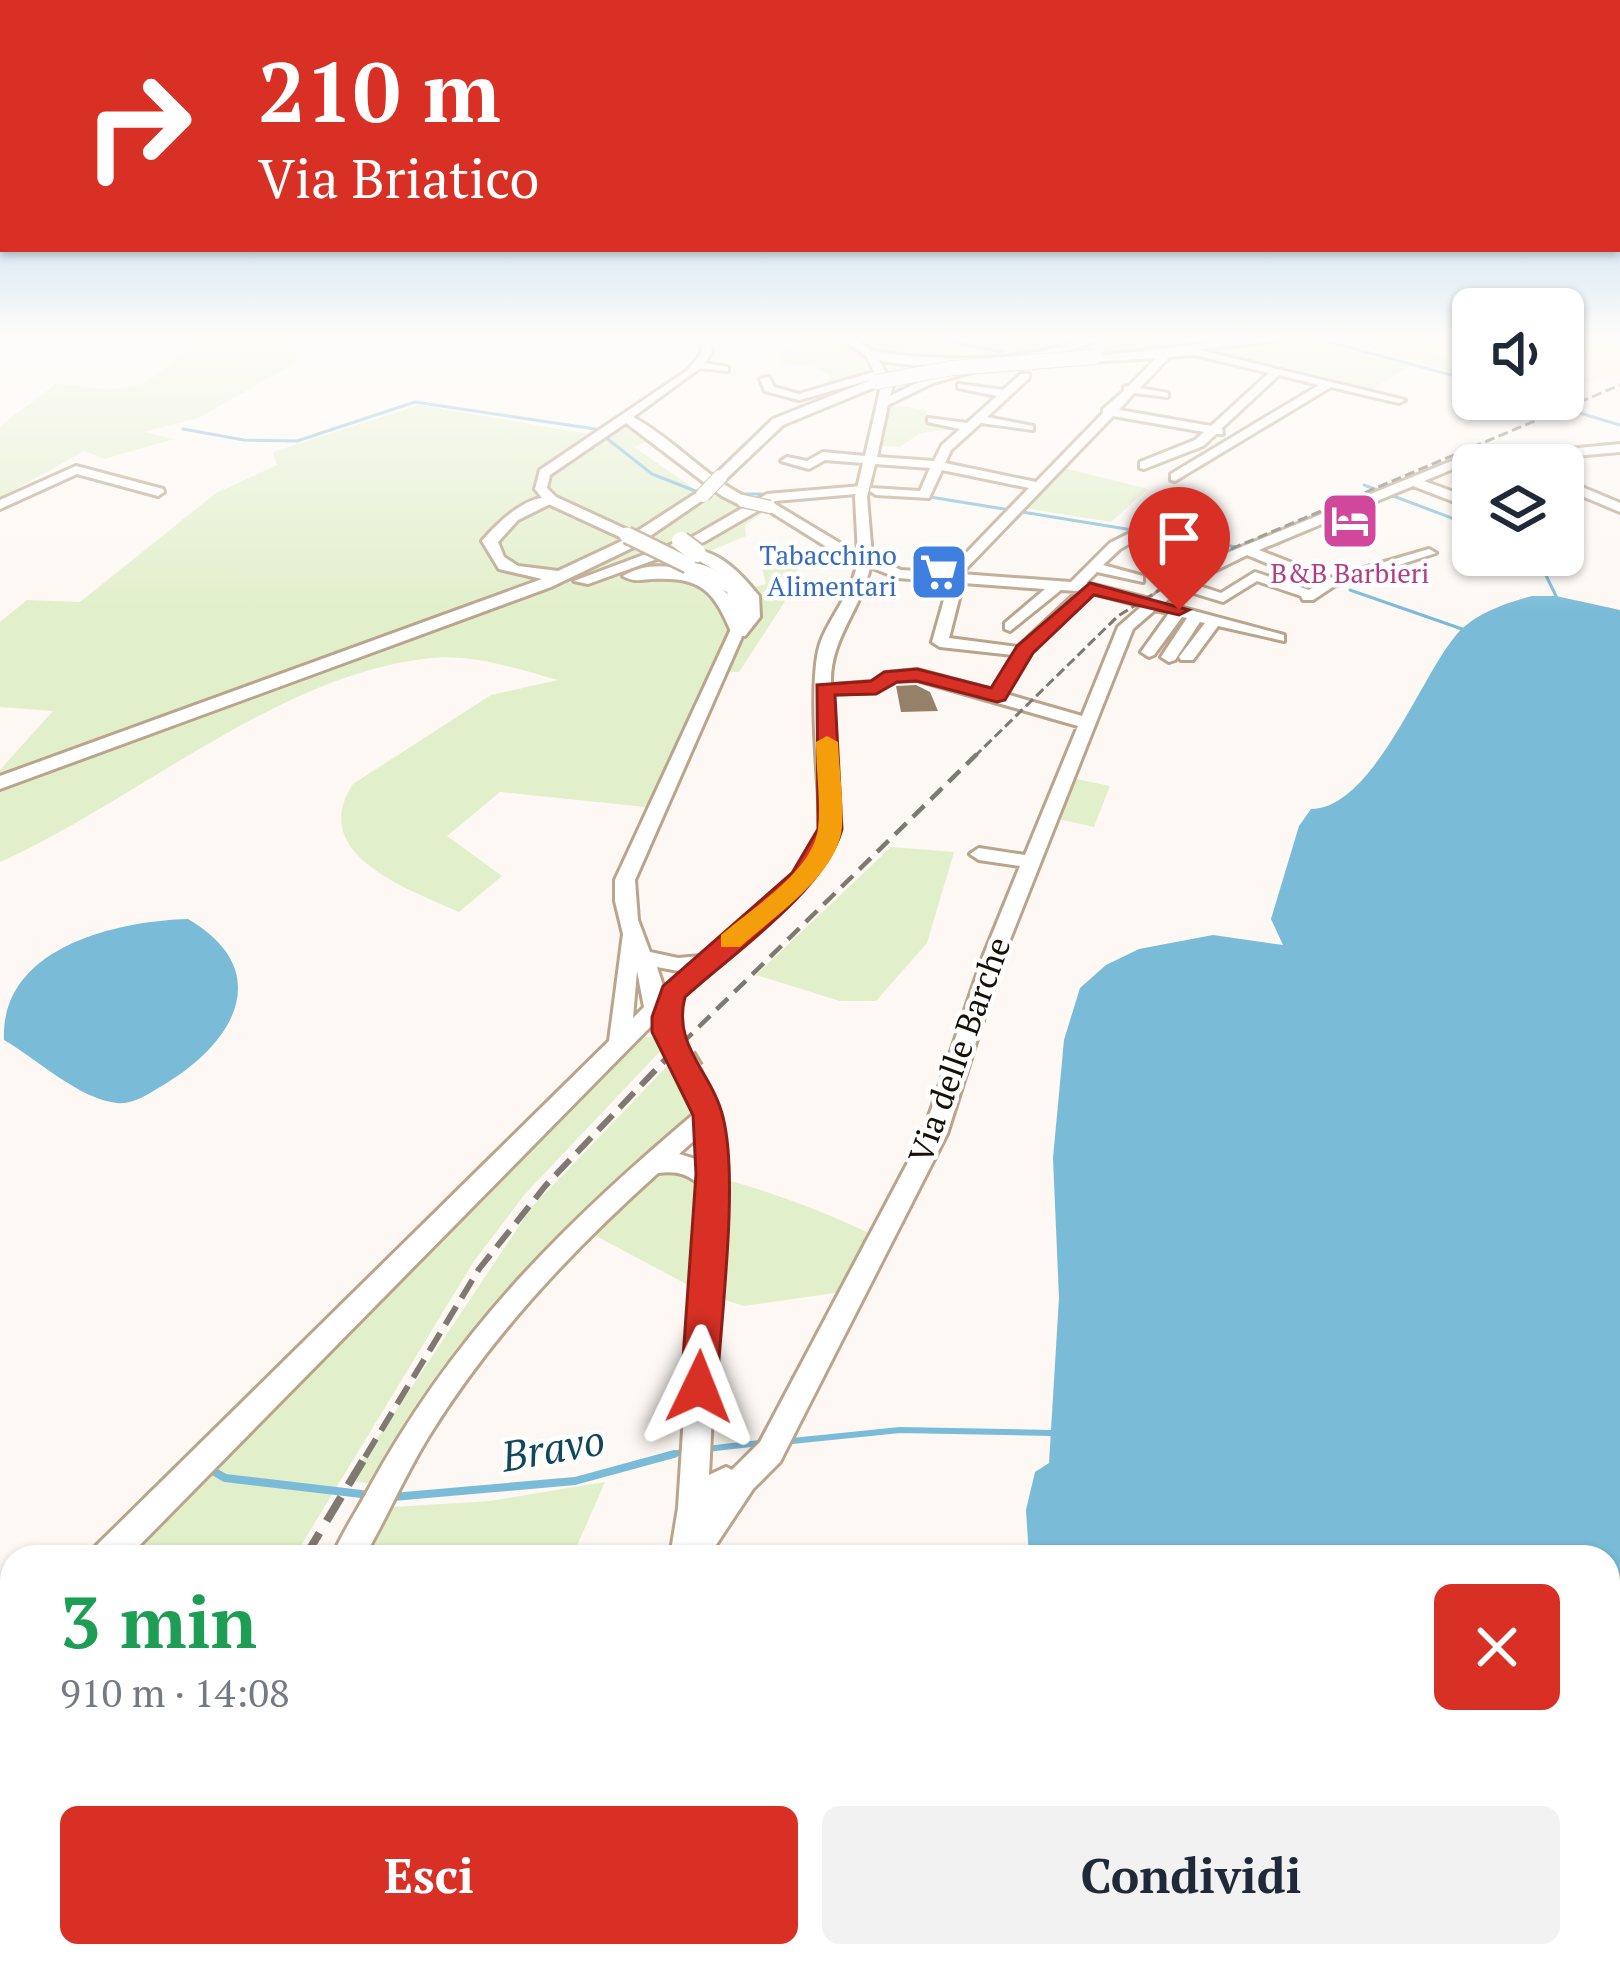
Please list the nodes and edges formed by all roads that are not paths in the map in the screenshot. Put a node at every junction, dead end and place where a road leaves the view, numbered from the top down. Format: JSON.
{"nodes":[{"id":1,"x":603,"y":430,"type":"edge"},
{"id":2,"x":643,"y":430,"type":"edge"},
{"id":3,"x":773,"y":430,"type":"edge"},
{"id":4,"x":875,"y":430,"type":"edge"},
{"id":5,"x":968,"y":430,"type":"edge"},
{"id":6,"x":1027,"y":430,"type":"edge"},
{"id":7,"x":1089,"y":430,"type":"edge"},
{"id":8,"x":1215,"y":430,"type":"joint"},
{"id":9,"x":1251,"y":430,"type":"edge"},
{"id":10,"x":1241,"y":436,"type":"junction"},
{"id":11,"x":1012,"y":442,"type":"dead end"},
{"id":12,"x":1620,"y":448,"type":"edge"},
{"id":13,"x":1598,"y":450,"type":"junction"},
{"id":14,"x":1584,"y":451,"type":"edge"},
{"id":15,"x":1620,"y":458,"type":"edge"},
{"id":16,"x":872,"y":459,"type":"junction"},
{"id":17,"x":787,"y":461,"type":"dead end"},
{"id":18,"x":935,"y":464,"type":"junction"},
{"id":19,"x":1144,"y":465,"type":"dead end"},
{"id":20,"x":1452,"y":465,"type":"edge"},
{"id":21,"x":1174,"y":477,"type":"dead end"},
{"id":22,"x":1412,"y":481,"type":"junction"},
{"id":23,"x":1037,"y":486,"type":"junction"},
{"id":24,"x":158,"y":491,"type":"dead end"},
{"id":25,"x":730,"y":492,"type":"junction"},
{"id":26,"x":1584,"y":492,"type":"edge"},
{"id":27,"x":860,"y":493,"type":"junction"},
{"id":28,"x":1452,"y":496,"type":"edge"},
{"id":29,"x":551,"y":500,"type":"junction"},
{"id":30,"x":697,"y":500,"type":"junction"},
{"id":31,"x":0,"y":505,"type":"edge"},
{"id":32,"x":1620,"y":508,"type":"edge"},
{"id":33,"x":1136,"y":534,"type":"dead end"},
{"id":34,"x":1248,"y":550,"type":"junction"},
{"id":35,"x":1429,"y":553,"type":"dead end"},
{"id":36,"x":693,"y":559,"type":"junction"},
{"id":37,"x":865,"y":562,"type":"junction"},
{"id":38,"x":1093,"y":567,"type":"junction"},
{"id":39,"x":578,"y":569,"type":"junction"},
{"id":40,"x":512,"y":571,"type":"junction"},
{"id":41,"x":954,"y":578,"type":"junction"},
{"id":42,"x":1138,"y":579,"type":"dead end"},
{"id":43,"x":1329,"y":583,"type":"junction"},
{"id":44,"x":1178,"y":584,"type":"junction"},
{"id":45,"x":1058,"y":585,"type":"junction"},
{"id":46,"x":1083,"y":587,"type":"junction"},
{"id":47,"x":516,"y":604,"type":"junction"},
{"id":48,"x":1150,"y":605,"type":"junction"},
{"id":49,"x":487,"y":606,"type":"junction"},
{"id":50,"x":1179,"y":610,"type":"junction"},
{"id":51,"x":1197,"y":614,"type":"junction"},
{"id":52,"x":1215,"y":620,"type":"junction"},
{"id":53,"x":1010,"y":626,"type":"dead end"},
{"id":54,"x":739,"y":632,"type":"junction"},
{"id":55,"x":1279,"y":638,"type":"dead end"},
{"id":56,"x":391,"y":642,"type":"junction"},
{"id":57,"x":1023,"y":652,"type":"junction"},
{"id":58,"x":1149,"y":652,"type":"dead end"},
{"id":59,"x":825,"y":690,"type":"junction"},
{"id":60,"x":997,"y":696,"type":"junction"},
{"id":61,"x":1087,"y":723,"type":"junction"},
{"id":62,"x":0,"y":783,"type":"edge"},
{"id":63,"x":979,"y":854,"type":"dead end"},
{"id":64,"x":1030,"y":862,"type":"junction"},
{"id":65,"x":636,"y":948,"type":"junction"},
{"id":66,"x":706,"y":963,"type":"junction"},
{"id":67,"x":625,"y":987,"type":"junction"},
{"id":68,"x":652,"y":1022,"type":"junction"},
{"id":69,"x":708,"y":1115,"type":"junction"},
{"id":70,"x":710,"y":1146,"type":"junction"},
{"id":71,"x":667,"y":1156,"type":"junction"},
{"id":72,"x":711,"y":1180,"type":"junction"},
{"id":73,"x":696,"y":1456,"type":"junction"},
{"id":74,"x":731,"y":1489,"type":"junction"},
{"id":75,"x":693,"y":1505,"type":"junction"},
{"id":76,"x":119,"y":1545,"type":"edge"},
{"id":77,"x":354,"y":1545,"type":"edge"},
{"id":78,"x":688,"y":1545,"type":"edge"},
{"id":79,"x":695,"y":1545,"type":"edge"}],
"edges":[{"from":1,"to":29,"type":"street"},
{"from":2,"to":25,"type":"street"},
{"from":3,"to":25,"type":"main road"},
{"from":4,"to":16,"type":"street"},
{"from":5,"to":18,"type":"street"},
{"from":6,"to":11,"type":"street"},
{"from":7,"to":23,"type":"street"},
{"from":8,"to":10,"type":"street"},
{"from":8,"to":19,"type":"street"},
{"from":9,"to":10,"type":"street"},
{"from":10,"to":21,"type":"street"},
{"from":12,"to":13,"type":"street","name":"Via delle Barche"},
{"from":13,"to":14,"type":"street","name":"Via delle Barche"},
{"from":13,"to":15,"type":"street"},
{"from":16,"to":17,"type":"street"},
{"from":16,"to":18,"type":"street"},
{"from":16,"to":27,"type":"street"},
{"from":18,"to":23,"type":"street"},
{"from":18,"to":27,"type":"street"},
{"from":20,"to":22,"type":"street","name":"Via delle Barche"},
{"from":22,"to":28,"type":"street"},
{"from":22,"to":34,"type":"street","name":"Via delle Barche"},
{"from":23,"to":41,"type":"street"},
{"from":24,"to":31,"type":"street"},
{"from":25,"to":30,"type":"main road","bridge":true},
{"from":25,"to":37,"type":"street","bridge":true},
{"from":26,"to":32,"type":"street"},
{"from":27,"to":37,"type":"street"},
{"from":27,"to":47,"type":"main road"},
{"from":29,"to":36,"type":"street","bridge":true},
{"from":29,"to":40,"type":"main road"},
{"from":30,"to":36,"type":"main road","bridge":true},
{"from":30,"to":39,"type":"main road"},
{"from":33,"to":38,"type":"street"},
{"from":34,"to":43,"type":"street"},
{"from":34,"to":44,"type":"street","name":"Via delle Barche"},
{"from":35,"to":43,"type":"street"},
{"from":36,"to":54,"type":"main road"},
{"from":37,"to":41,"type":"street"},
{"from":37,"to":59,"type":"street"},
{"from":38,"to":42,"type":"street"},
{"from":38,"to":46,"type":"street"},
{"from":39,"to":40,"type":"main road"},
{"from":39,"to":49,"type":"main road"},
{"from":40,"to":49,"type":"main road"},
{"from":41,"to":45,"type":"street"},
{"from":41,"to":57,"type":"street"},
{"from":43,"to":44,"type":"street"},
{"from":44,"to":48,"type":"street","name":"Via delle Barche"},
{"from":45,"to":46,"type":"street"},
{"from":45,"to":53,"type":"street"},
{"from":46,"to":48,"type":"street"},
{"from":46,"to":57,"type":"street"},
{"from":47,"to":54,"type":"main road"},
{"from":47,"to":56,"type":"main road"},
{"from":48,"to":50,"type":"street"},
{"from":48,"to":61,"type":"street","name":"Via delle Barche"},
{"from":49,"to":56,"type":"main road"},
{"from":50,"to":51,"type":"street"},
{"from":50,"to":58,"type":"street"},
{"from":51,"to":52,"type":"street"},
{"from":51,"to":52,"type":"street"},
{"from":52,"to":55,"type":"street"},
{"from":54,"to":65,"type":"street"},
{"from":56,"to":62,"type":"main road"},
{"from":57,"to":60,"type":"street"},
{"from":59,"to":60,"type":"street"},
{"from":59,"to":66,"type":"street"},
{"from":60,"to":61,"type":"street"},
{"from":61,"to":64,"type":"street","name":"Via delle Barche"},
{"from":63,"to":64,"type":"street"},
{"from":64,"to":74,"type":"street","name":"Via delle Barche"},
{"from":65,"to":66,"type":"street"},
{"from":65,"to":67,"type":"street"},
{"from":65,"to":68,"type":"street"},
{"from":66,"to":68,"type":"street"},
{"from":67,"to":68,"type":"street"},
{"from":67,"to":68,"type":"street"},
{"from":68,"to":69,"type":"street","bridge":true},
{"from":68,"to":76,"type":"street"},
{"from":69,"to":70,"type":"street"},
{"from":69,"to":71,"type":"street"},
{"from":70,"to":71,"type":"street"},
{"from":70,"to":72,"type":"street"},
{"from":71,"to":72,"type":"street"},
{"from":71,"to":77,"type":"street"},
{"from":72,"to":73,"type":"street"},
{"from":73,"to":74,"type":"street"},
{"from":73,"to":75,"type":"street"},
{"from":74,"to":75,"type":"street"},
{"from":74,"to":79,"type":"street","name":"Via delle Barche"},
{"from":75,"to":78,"type":"street"}]}
